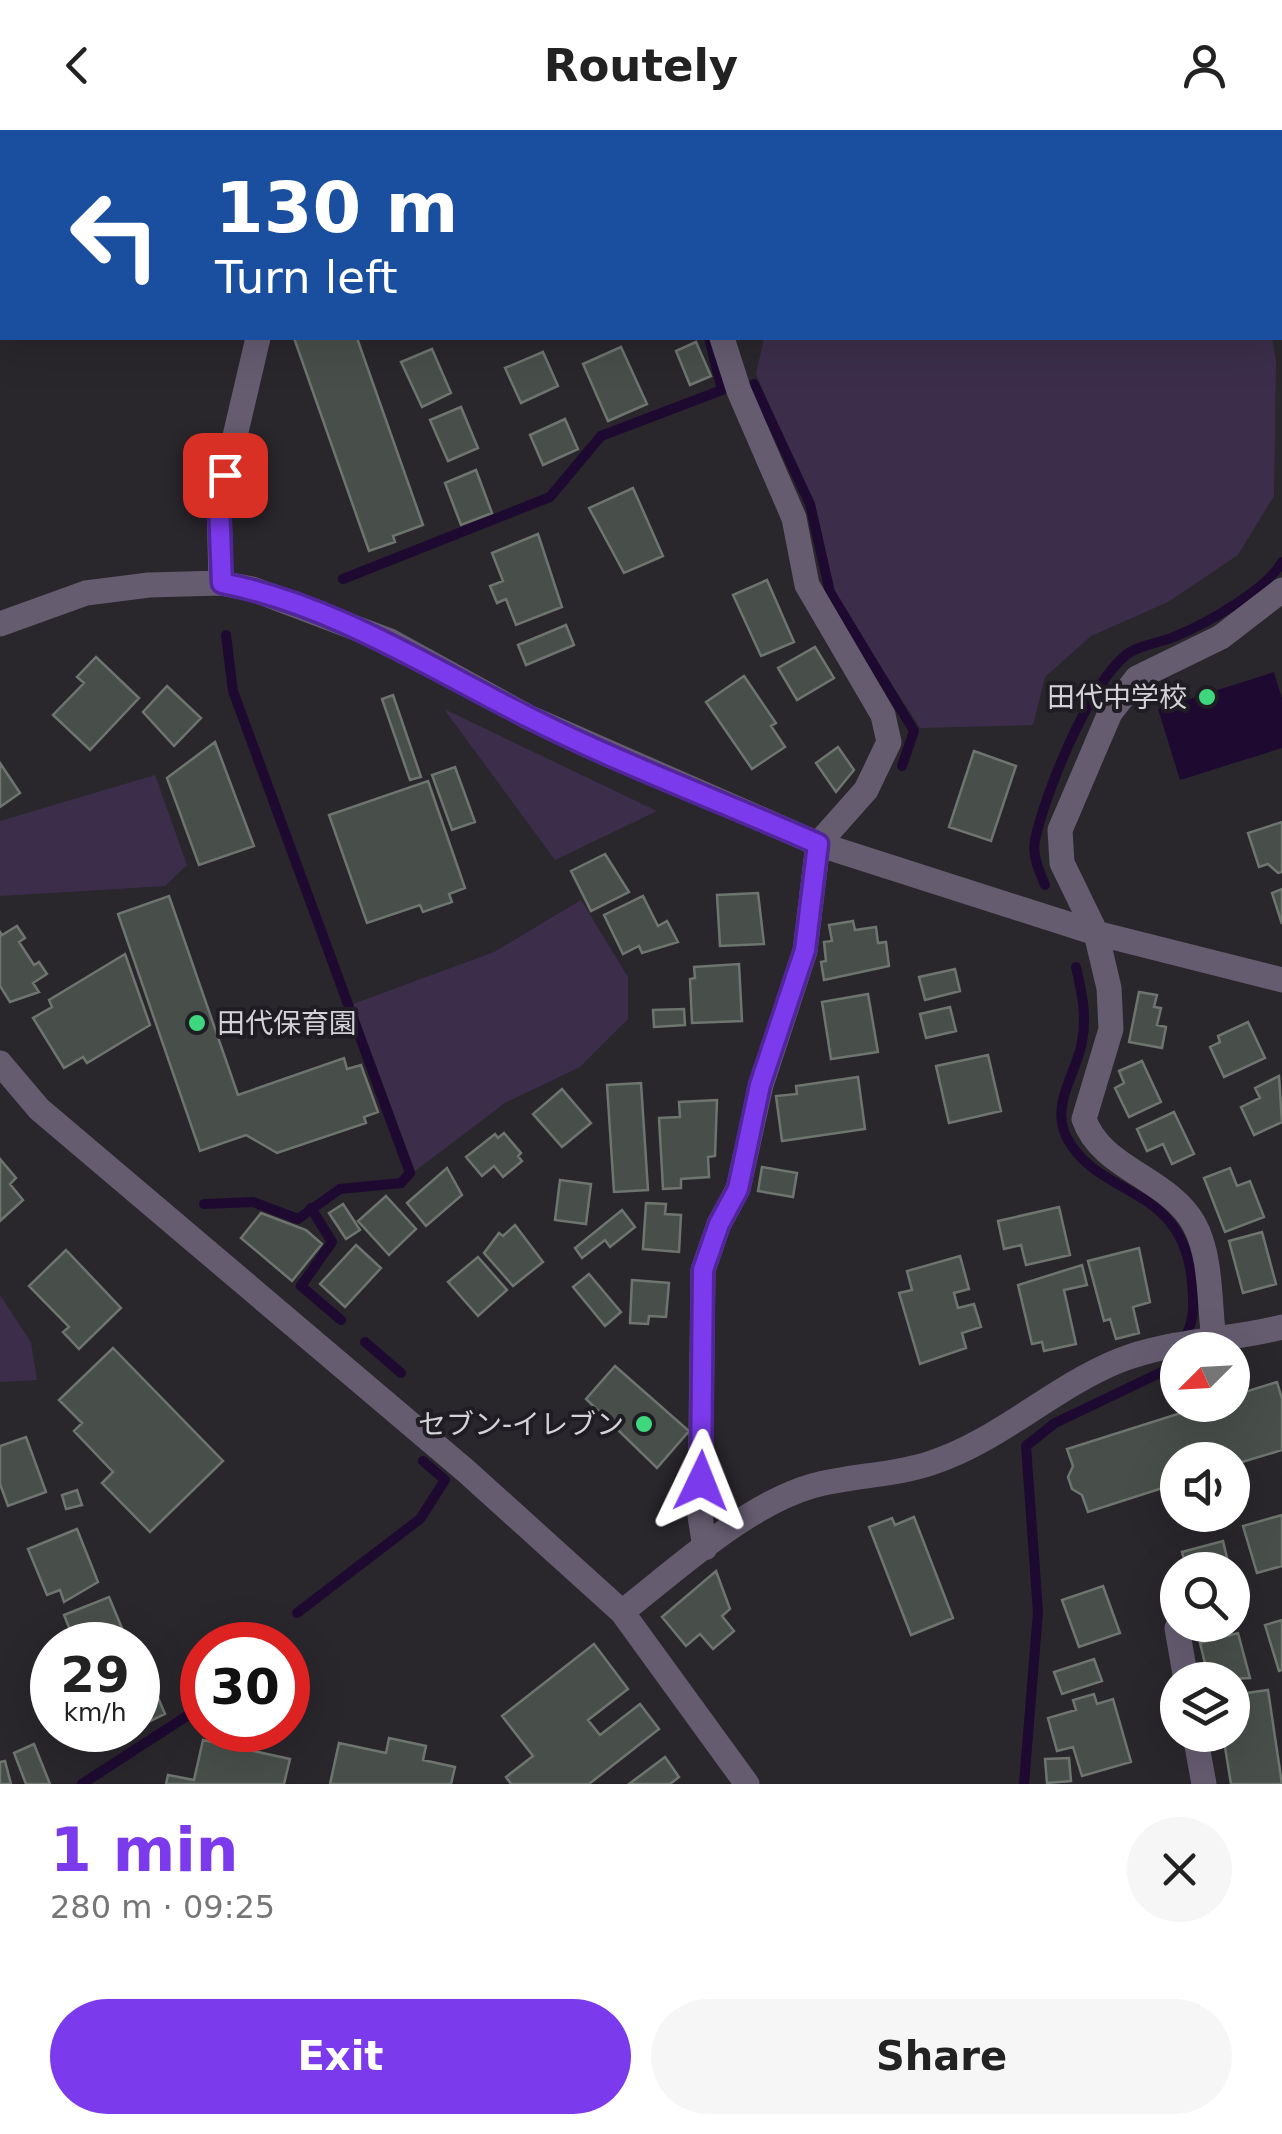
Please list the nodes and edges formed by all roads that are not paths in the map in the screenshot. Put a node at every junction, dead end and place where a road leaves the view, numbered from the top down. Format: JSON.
{"nodes":[{"id":1,"x":258,"y":340,"type":"edge"},
{"id":2,"x":723,"y":340,"type":"edge"},
{"id":3,"x":222,"y":583,"type":"junction"},
{"id":4,"x":1282,"y":590,"type":"edge"},
{"id":5,"x":0,"y":624,"type":"edge"},
{"id":6,"x":818,"y":844,"type":"junction"},
{"id":7,"x":1096,"y":933,"type":"junction"},
{"id":8,"x":1282,"y":980,"type":"edge"},
{"id":9,"x":0,"y":1064,"type":"edge"},
{"id":10,"x":1282,"y":1328,"type":"edge"},
{"id":11,"x":1213,"y":1332,"type":"edge"},
{"id":12,"x":1250,"y":1334,"type":"edge"},
{"id":13,"x":1160,"y":1350,"type":"edge"},
{"id":14,"x":705,"y":1548,"type":"junction"},
{"id":15,"x":622,"y":1612,"type":"junction"},
{"id":16,"x":1199,"y":1752,"type":"edge"},
{"id":17,"x":747,"y":1784,"type":"edge"},
{"id":18,"x":1204,"y":1784,"type":"edge"}],
"edges":[{"from":1,"to":3,"type":"street"},
{"from":2,"to":6,"type":"street"},
{"from":3,"to":5,"type":"street"},
{"from":3,"to":6,"type":"street"},
{"from":4,"to":7,"type":"street"},
{"from":6,"to":7,"type":"street"},
{"from":6,"to":14,"type":"street"},
{"from":7,"to":8,"type":"street"},
{"from":7,"to":11,"type":"street"},
{"from":9,"to":15,"type":"street"},
{"from":10,"to":12,"type":"street"},
{"from":13,"to":14,"type":"street"},
{"from":14,"to":15,"type":"street"},
{"from":15,"to":17,"type":"street"},
{"from":16,"to":18,"type":"street"}]}
